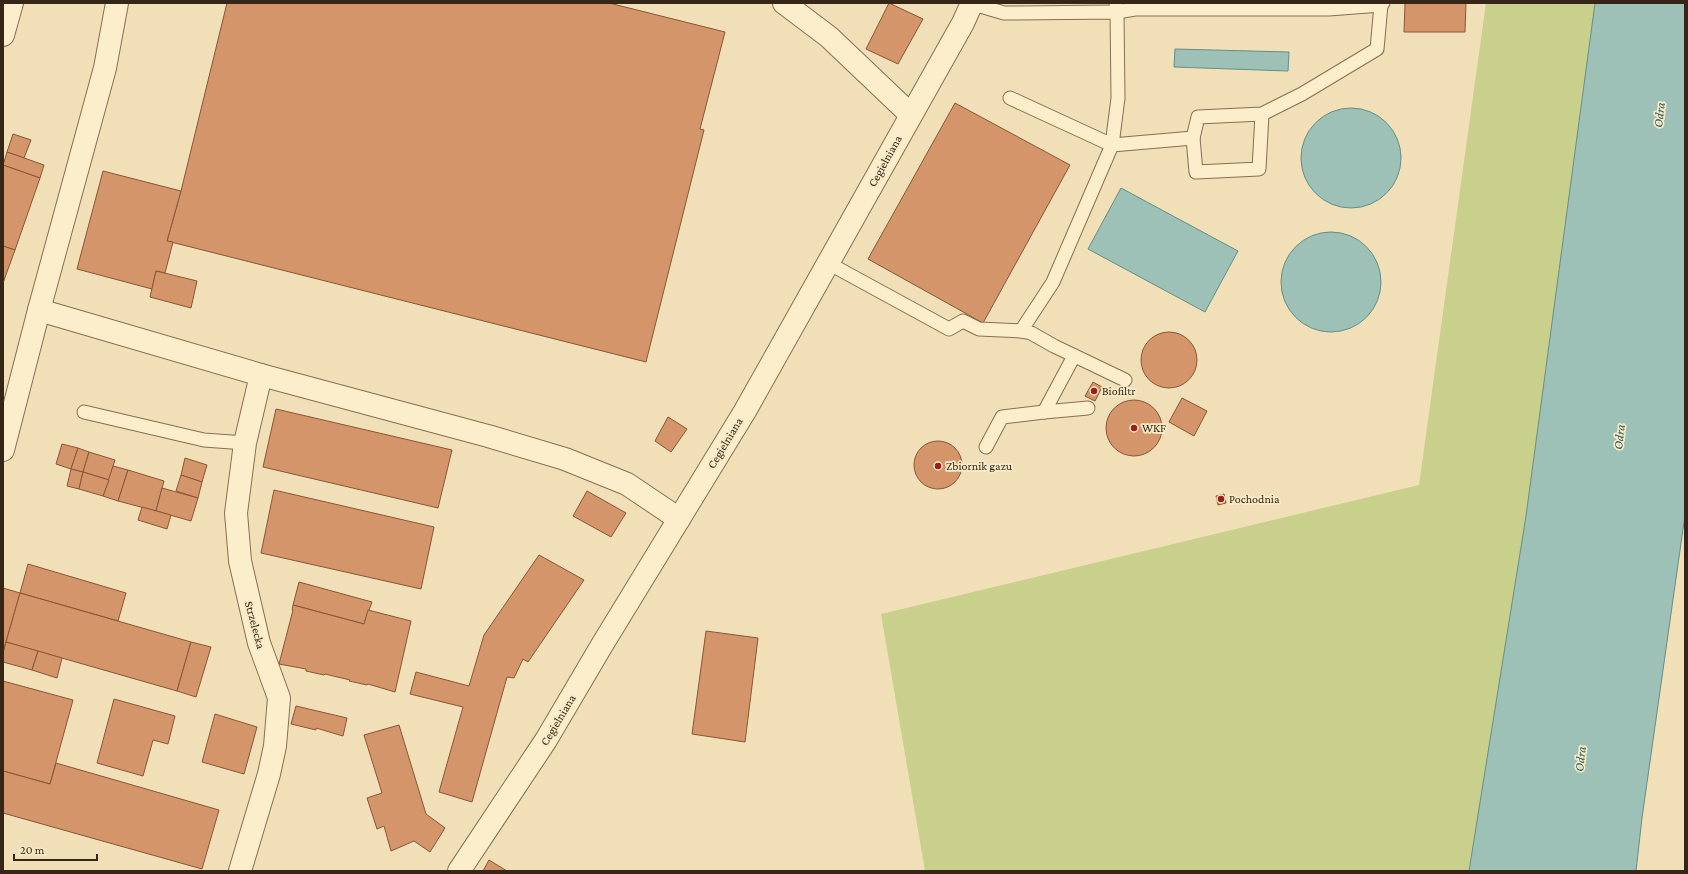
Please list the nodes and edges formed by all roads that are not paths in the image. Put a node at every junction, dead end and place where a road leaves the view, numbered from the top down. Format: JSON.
{"nodes":[{"id":1,"x":12,"y":3,"type":"edge"},
{"id":2,"x":117,"y":3,"type":"edge"},
{"id":3,"x":784,"y":3,"type":"edge"},
{"id":4,"x":971,"y":3,"type":"edge"},
{"id":5,"x":1382,"y":4,"type":"edge"},
{"id":6,"x":1117,"y":8,"type":"edge"},
{"id":7,"x":3,"y":34,"type":"edge"},
{"id":8,"x":1010,"y":98,"type":"dead end"},
{"id":9,"x":1262,"y":114,"type":"junction"},
{"id":10,"x":911,"y":115,"type":"junction"},
{"id":11,"x":1193,"y":138,"type":"junction"},
{"id":12,"x":1112,"y":145,"type":"junction"},
{"id":13,"x":828,"y":263,"type":"junction"},
{"id":14,"x":39,"y":310,"type":"junction"},
{"id":15,"x":1021,"y":331,"type":"junction"},
{"id":16,"x":1074,"y":356,"type":"junction"},
{"id":17,"x":261,"y":375,"type":"junction"},
{"id":18,"x":1125,"y":380,"type":"dead end"},
{"id":19,"x":1088,"y":408,"type":"dead end"},
{"id":20,"x":84,"y":412,"type":"dead end"},
{"id":21,"x":1044,"y":412,"type":"junction"},
{"id":22,"x":245,"y":443,"type":"junction"},
{"id":23,"x":986,"y":447,"type":"dead end"},
{"id":24,"x":3,"y":450,"type":"edge"},
{"id":25,"x":679,"y":518,"type":"junction"},
{"id":26,"x":240,"y":871,"type":"edge"},
{"id":27,"x":459,"y":871,"type":"edge"}],
"edges":[{"from":1,"to":7,"type":"street"},
{"from":2,"to":14,"type":"street"},
{"from":3,"to":10,"type":"street"},
{"from":4,"to":6,"type":"lane"},
{"from":4,"to":10,"type":"street","name":"Cegielniana"},
{"from":5,"to":6,"type":"lane"},
{"from":5,"to":9,"type":"lane"},
{"from":6,"to":12,"type":"lane"},
{"from":8,"to":12,"type":"lane"},
{"from":9,"to":11,"type":"lane"},
{"from":9,"to":11,"type":"lane"},
{"from":10,"to":13,"type":"street","name":"Cegielniana"},
{"from":11,"to":12,"type":"lane"},
{"from":12,"to":15,"type":"lane"},
{"from":13,"to":15,"type":"lane"},
{"from":13,"to":25,"type":"street","name":"Cegielniana"},
{"from":14,"to":17,"type":"street"},
{"from":14,"to":24,"type":"street"},
{"from":15,"to":16,"type":"lane"},
{"from":16,"to":18,"type":"lane"},
{"from":16,"to":21,"type":"lane"},
{"from":17,"to":22,"type":"street","name":"Strzelecka"},
{"from":17,"to":25,"type":"street"},
{"from":19,"to":21,"type":"lane"},
{"from":20,"to":22,"type":"lane"},
{"from":21,"to":23,"type":"lane"},
{"from":22,"to":26,"type":"street","name":"Strzelecka"},
{"from":25,"to":27,"type":"street","name":"Cegielniana"}]}
